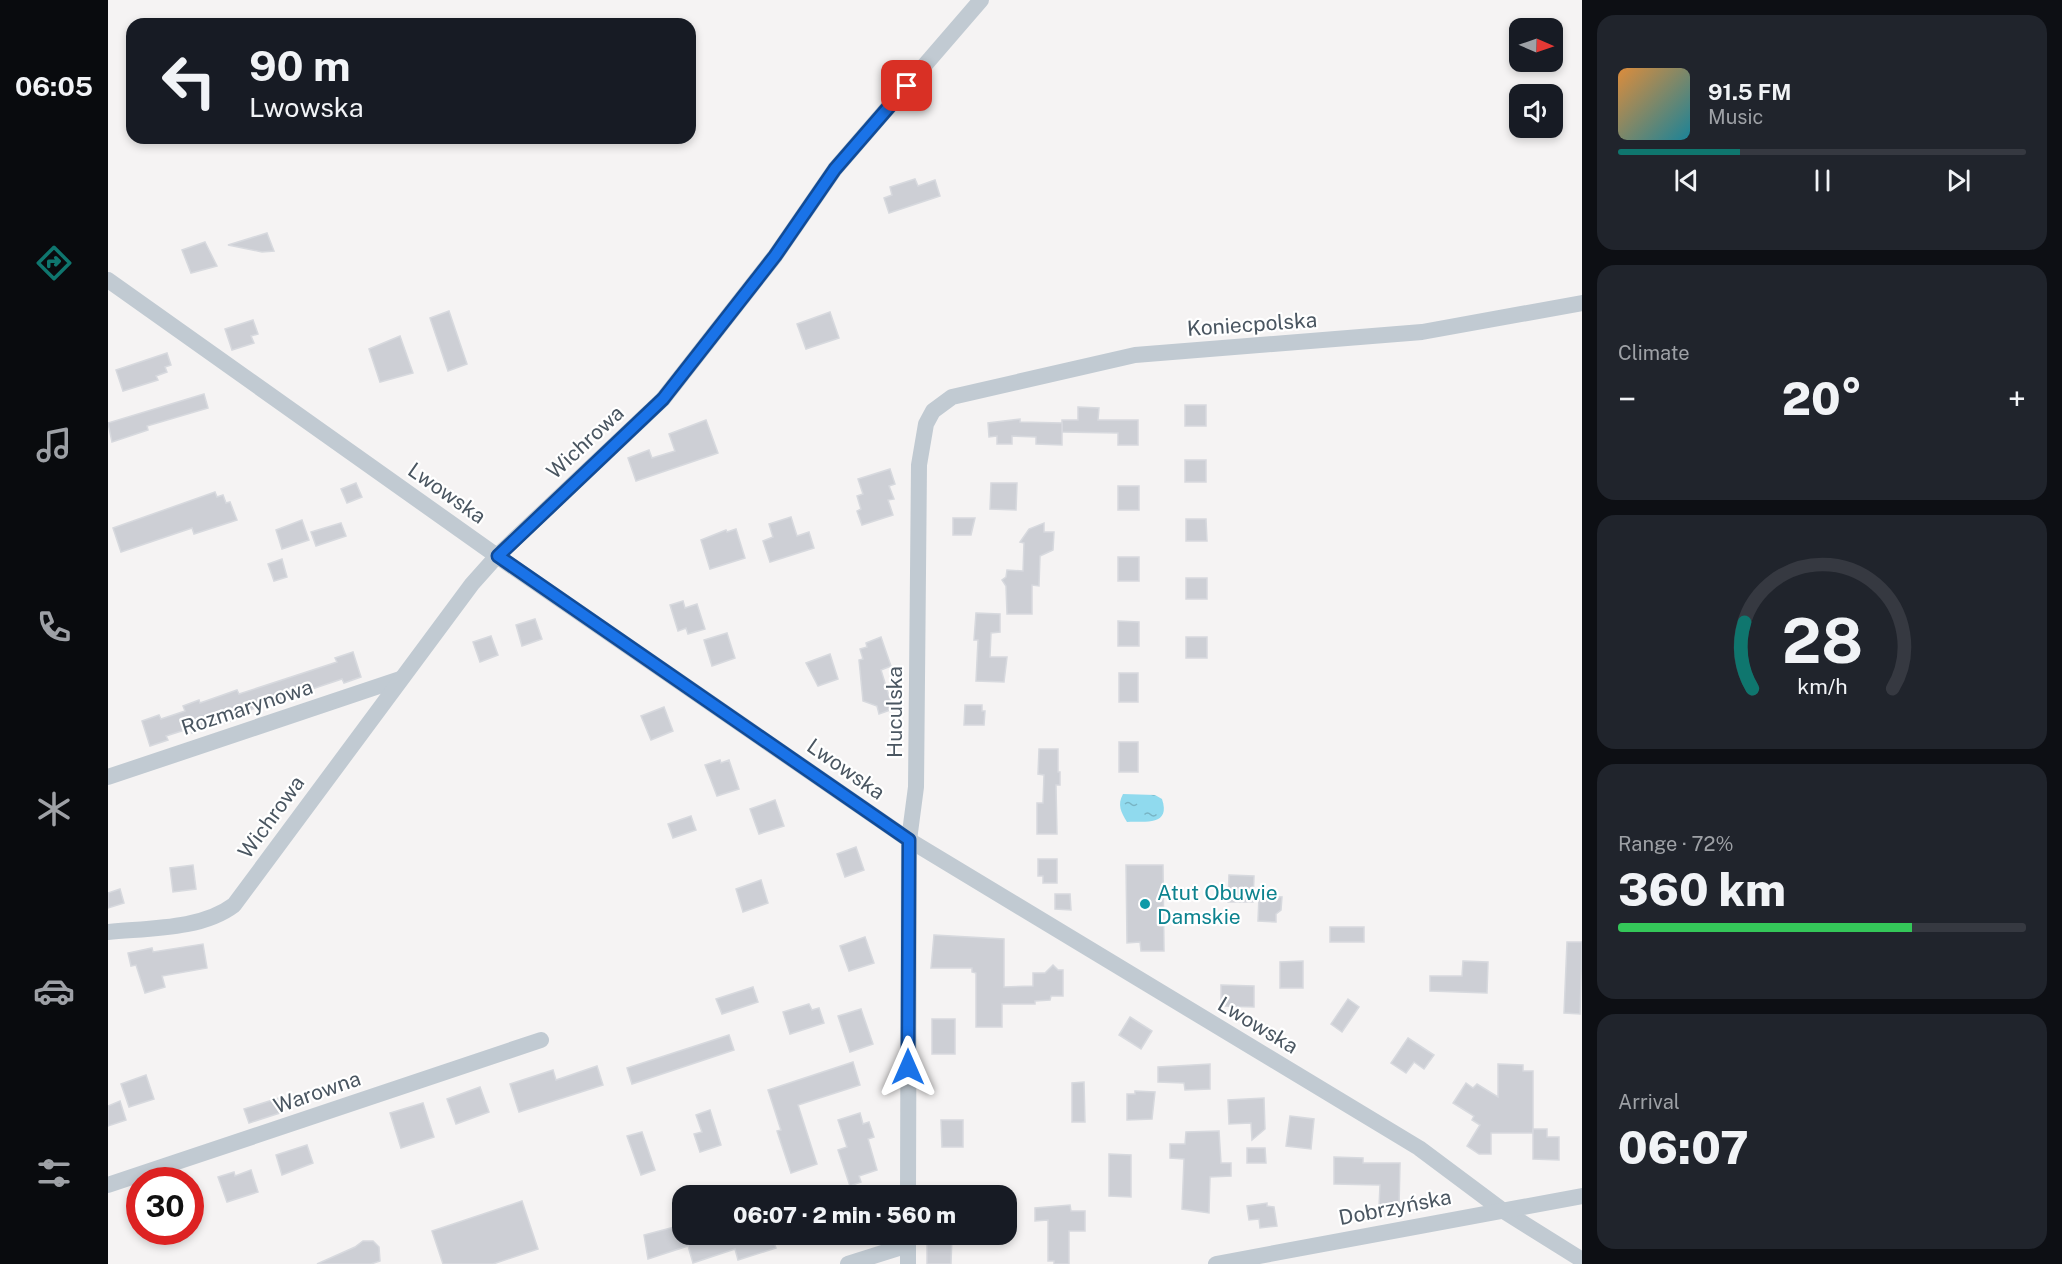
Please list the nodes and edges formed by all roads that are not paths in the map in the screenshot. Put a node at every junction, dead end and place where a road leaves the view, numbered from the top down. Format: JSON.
{"nodes":[{"id":1,"x":981,"y":0,"type":"edge"},
{"id":2,"x":108,"y":280,"type":"edge"},
{"id":3,"x":1582,"y":303,"type":"edge"},
{"id":4,"x":933,"y":411,"type":"joint"},
{"id":5,"x":498,"y":556,"type":"junction"},
{"id":6,"x":400,"y":679,"type":"junction"},
{"id":7,"x":108,"y":777,"type":"edge"},
{"id":8,"x":909,"y":840,"type":"junction"},
{"id":9,"x":108,"y":932,"type":"edge"},
{"id":10,"x":541,"y":1040,"type":"dead end"},
{"id":11,"x":108,"y":1185,"type":"edge"},
{"id":12,"x":908,"y":1185,"type":"edge"},
{"id":13,"x":1582,"y":1196,"type":"edge"},
{"id":14,"x":1502,"y":1210,"type":"junction"},
{"id":15,"x":896,"y":1245,"type":"edge"},
{"id":16,"x":908,"y":1245,"type":"edge"},
{"id":17,"x":1582,"y":1260,"type":"edge"},
{"id":18,"x":848,"y":1264,"type":"edge"},
{"id":19,"x":908,"y":1264,"type":"edge"},
{"id":20,"x":1216,"y":1264,"type":"edge"}],
"edges":[{"from":1,"to":5,"type":"street","name":"Wichrowa"},
{"from":2,"to":5,"type":"street","name":"Lwowska"},
{"from":3,"to":4,"type":"street","name":"Koniecpolska"},
{"from":4,"to":8,"type":"street","name":"Huculska"},
{"from":5,"to":6,"type":"street","name":"Wichrowa"},
{"from":5,"to":8,"type":"street","name":"Lwowska"},
{"from":6,"to":7,"type":"street","name":"Rozmarynowa"},
{"from":6,"to":9,"type":"street","name":"Wichrowa"},
{"from":8,"to":12,"type":"street","name":"Huculska"},
{"from":8,"to":14,"type":"street","name":"Lwowska"},
{"from":10,"to":11,"type":"street","name":"Warowna"},
{"from":13,"to":14,"type":"street","name":"Dobrzyńska"},
{"from":14,"to":17,"type":"street","name":"Lwowska"},
{"from":14,"to":20,"type":"street","name":"Dobrzyńska"},
{"from":15,"to":18,"type":"street"},
{"from":16,"to":19,"type":"street"}]}
